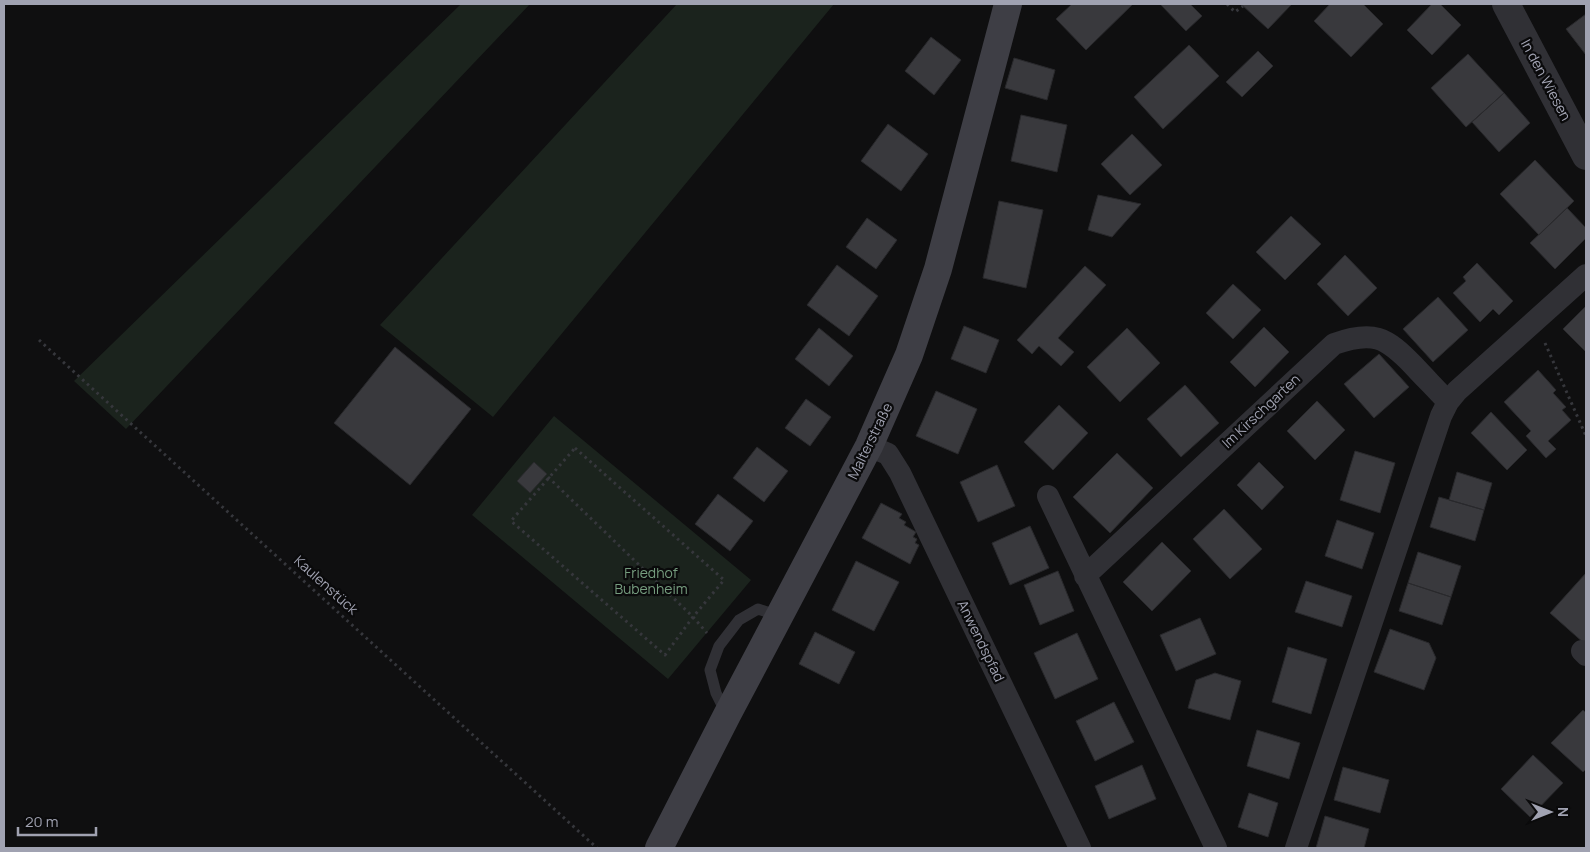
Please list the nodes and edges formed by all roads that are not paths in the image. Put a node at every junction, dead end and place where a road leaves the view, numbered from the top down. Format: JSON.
{"nodes":[{"id":1,"x":1008,"y":4,"type":"edge"},
{"id":2,"x":1506,"y":4,"type":"edge"},
{"id":3,"x":1586,"y":156,"type":"edge"},
{"id":4,"x":1586,"y":274,"type":"edge"},
{"id":5,"x":1448,"y":402,"type":"junction"},
{"id":6,"x":870,"y":446,"type":"junction"},
{"id":7,"x":1048,"y":496,"type":"dead end"},
{"id":8,"x":1085,"y":576,"type":"junction"},
{"id":9,"x":780,"y":616,"type":"junction"},
{"id":10,"x":727,"y":715,"type":"junction"},
{"id":11,"x":659,"y":848,"type":"edge"},
{"id":12,"x":1080,"y":848,"type":"edge"},
{"id":13,"x":1216,"y":848,"type":"edge"},
{"id":14,"x":1296,"y":848,"type":"edge"}],
"edges":[{"from":1,"to":6,"type":"main road","name":"Malterstraße"},
{"from":2,"to":3,"type":"street","name":"In den Wiesen"},
{"from":4,"to":5,"type":"street"},
{"from":5,"to":8,"type":"street","name":"Im Kirschgarten"},
{"from":5,"to":14,"type":"street"},
{"from":6,"to":9,"type":"main road","name":"Malterstraße"},
{"from":6,"to":12,"type":"street","name":"Anwendspfad"},
{"from":7,"to":8,"type":"street"},
{"from":8,"to":13,"type":"street"},
{"from":9,"to":10,"type":"main road","name":"Malterstraße"},
{"from":9,"to":10,"type":"lane"},
{"from":10,"to":11,"type":"main road","name":"Malterstraße"}]}
